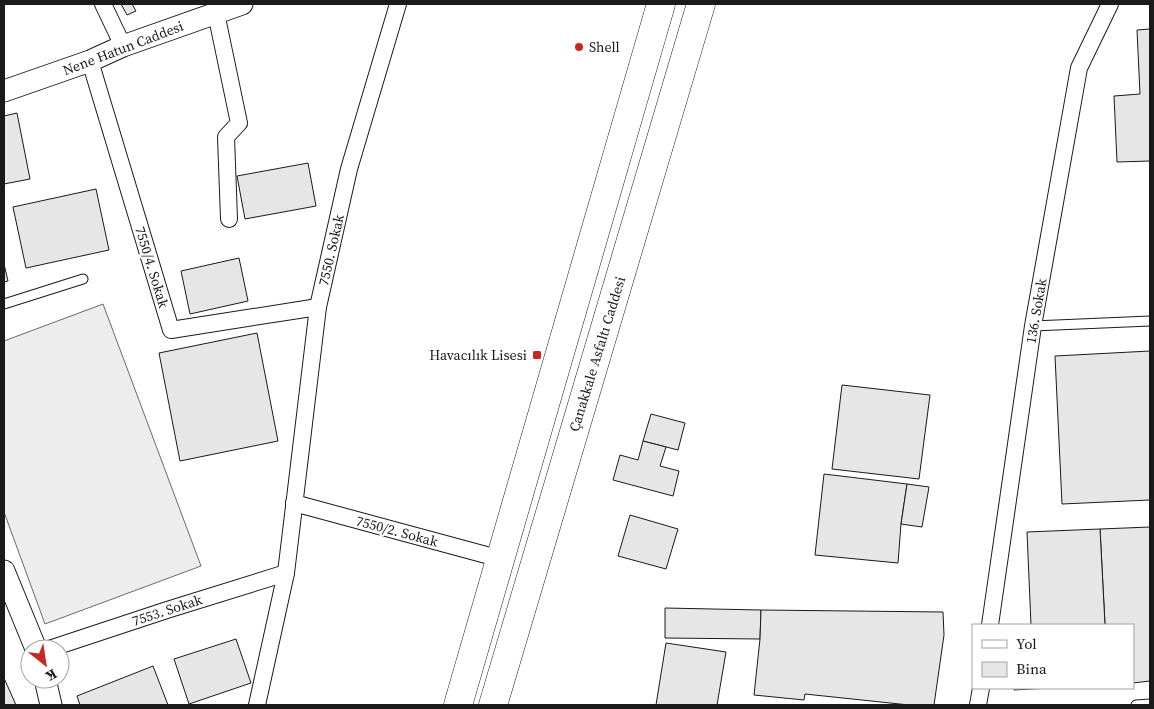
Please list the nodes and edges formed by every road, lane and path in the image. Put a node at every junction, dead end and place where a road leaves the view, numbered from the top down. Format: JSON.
{"nodes":[{"id":1,"x":103,"y":4,"type":"edge"},
{"id":2,"x":242,"y":4,"type":"edge"},
{"id":3,"x":398,"y":4,"type":"edge"},
{"id":4,"x":661,"y":4,"type":"edge"},
{"id":5,"x":701,"y":4,"type":"edge"},
{"id":6,"x":1110,"y":4,"type":"edge"},
{"id":7,"x":216,"y":13,"type":"junction"},
{"id":8,"x":123,"y":46,"type":"junction"},
{"id":9,"x":90,"y":62,"type":"junction"},
{"id":10,"x":4,"y":91,"type":"edge"},
{"id":11,"x":228,"y":219,"type":"dead end"},
{"id":12,"x":83,"y":279,"type":"dead end"},
{"id":13,"x":4,"y":304,"type":"edge"},
{"id":14,"x":318,"y":308,"type":"junction"},
{"id":15,"x":1150,"y":321,"type":"edge"},
{"id":16,"x":1033,"y":326,"type":"junction"},
{"id":17,"x":294,"y":503,"type":"junction"},
{"id":18,"x":501,"y":559,"type":"junction"},
{"id":19,"x":4,"y":571,"type":"edge"},
{"id":20,"x":286,"y":574,"type":"junction"},
{"id":21,"x":990,"y":624,"type":"edge"},
{"id":22,"x":32,"y":639,"type":"edge"},
{"id":23,"x":70,"y":642,"type":"edge"},
{"id":24,"x":46,"y":689,"type":"edge"},
{"id":25,"x":981,"y":689,"type":"edge"},
{"id":26,"x":49,"y":704,"type":"edge"},
{"id":27,"x":1150,"y":704,"type":"edge"},
{"id":28,"x":257,"y":705,"type":"edge"},
{"id":29,"x":458,"y":705,"type":"edge"},
{"id":30,"x":493,"y":705,"type":"edge"},
{"id":31,"x":978,"y":705,"type":"edge"},
{"id":32,"x":1136,"y":705,"type":"edge"}],
"edges":[{"from":1,"to":8,"type":"street"},
{"from":2,"to":7,"type":"street","name":"Nene Hatun Caddesi"},
{"from":3,"to":14,"type":"street","name":"7550. Sokak"},
{"from":4,"to":18,"type":"highway"},
{"from":5,"to":30,"type":"highway","name":"Çanakkale Asfaltı Caddesi"},
{"from":6,"to":16,"type":"street","name":"136. Sokak"},
{"from":7,"to":8,"type":"street","name":"Nene Hatun Caddesi"},
{"from":7,"to":11,"type":"street"},
{"from":8,"to":9,"type":"street","name":"Nene Hatun Caddesi"},
{"from":9,"to":10,"type":"street","name":"Nene Hatun Caddesi"},
{"from":9,"to":14,"type":"street","name":"7550/4. Sokak"},
{"from":12,"to":13,"type":"lane"},
{"from":14,"to":17,"type":"street","name":"7550. Sokak"},
{"from":15,"to":16,"type":"lane"},
{"from":16,"to":21,"type":"street","name":"136. Sokak"},
{"from":17,"to":18,"type":"street","name":"7550/2. Sokak"},
{"from":17,"to":20,"type":"street","name":"7550. Sokak"},
{"from":18,"to":29,"type":"highway"},
{"from":19,"to":22,"type":"street"},
{"from":20,"to":23,"type":"street","name":"7553. Sokak"},
{"from":20,"to":28,"type":"street","name":"7550. Sokak"},
{"from":24,"to":26,"type":"street"},
{"from":25,"to":31,"type":"street"},
{"from":27,"to":32,"type":"lane"}]}
